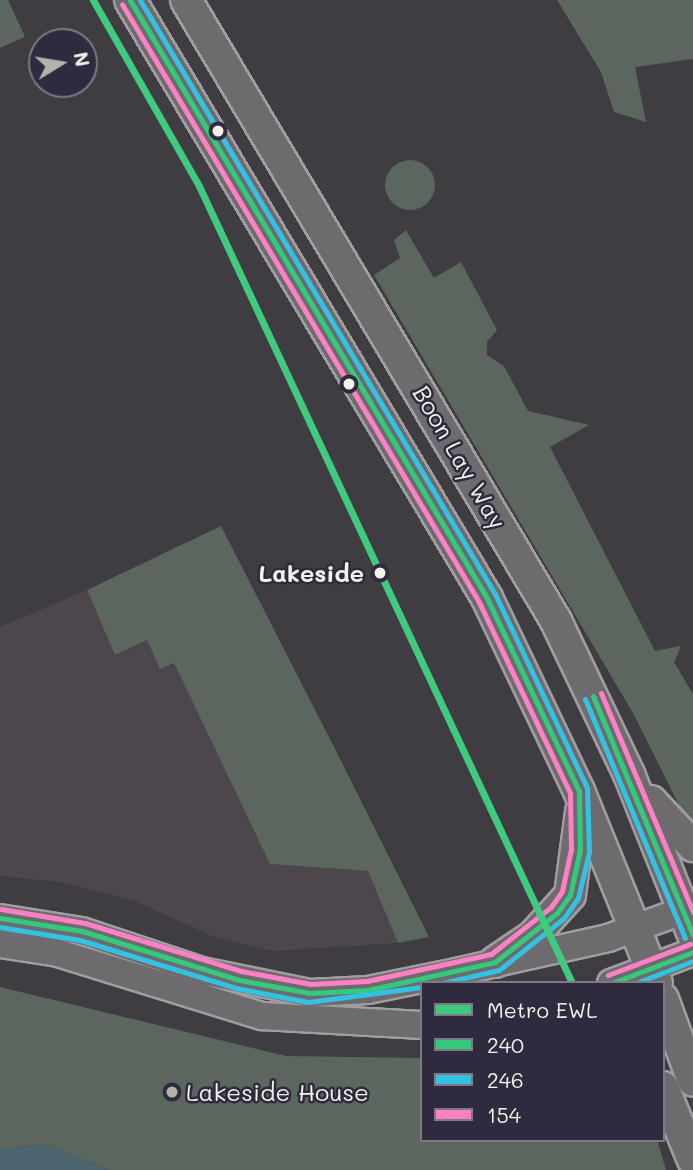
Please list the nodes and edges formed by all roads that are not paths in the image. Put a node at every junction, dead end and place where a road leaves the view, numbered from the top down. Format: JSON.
{"nodes":[{"id":1,"x":130,"y":0,"type":"edge"},
{"id":2,"x":186,"y":0,"type":"edge"},
{"id":3,"x":629,"y":774,"type":"junction"},
{"id":4,"x":579,"y":791,"type":"junction"},
{"id":5,"x":693,"y":846,"type":"edge"},
{"id":6,"x":0,"y":918,"type":"edge"},
{"id":7,"x":690,"y":918,"type":"edge"},
{"id":8,"x":635,"y":928,"type":"junction"},
{"id":9,"x":0,"y":944,"type":"edge"},
{"id":10,"x":693,"y":952,"type":"edge"},
{"id":11,"x":495,"y":962,"type":"junction"},
{"id":12,"x":655,"y":975,"type":"edge"},
{"id":13,"x":622,"y":981,"type":"edge"},
{"id":14,"x":665,"y":1004,"type":"edge"},
{"id":15,"x":420,"y":1025,"type":"edge"},
{"id":16,"x":693,"y":1081,"type":"edge"},
{"id":17,"x":665,"y":1092,"type":"edge"},
{"id":18,"x":693,"y":1160,"type":"edge"}],
"edges":[{"from":1,"to":4,"type":"main road","name":"Boon Lay Way"},
{"from":2,"to":3,"type":"main road","name":"Boon Lay Way"},
{"from":3,"to":5,"type":"main road"},
{"from":3,"to":7,"type":"main road","name":"Boon Lay Way"},
{"from":4,"to":8,"type":"main road","name":"Boon Lay Way"},
{"from":4,"to":11,"type":"main road"},
{"from":6,"to":11,"type":"street"},
{"from":7,"to":8,"type":"street"},
{"from":8,"to":11,"type":"street"},
{"from":8,"to":12,"type":"main road","name":"Boon Lay Way"},
{"from":9,"to":15,"type":"street"},
{"from":10,"to":12,"type":"street"},
{"from":12,"to":13,"type":"street"},
{"from":14,"to":16,"type":"main road"},
{"from":17,"to":18,"type":"main road"}]}
